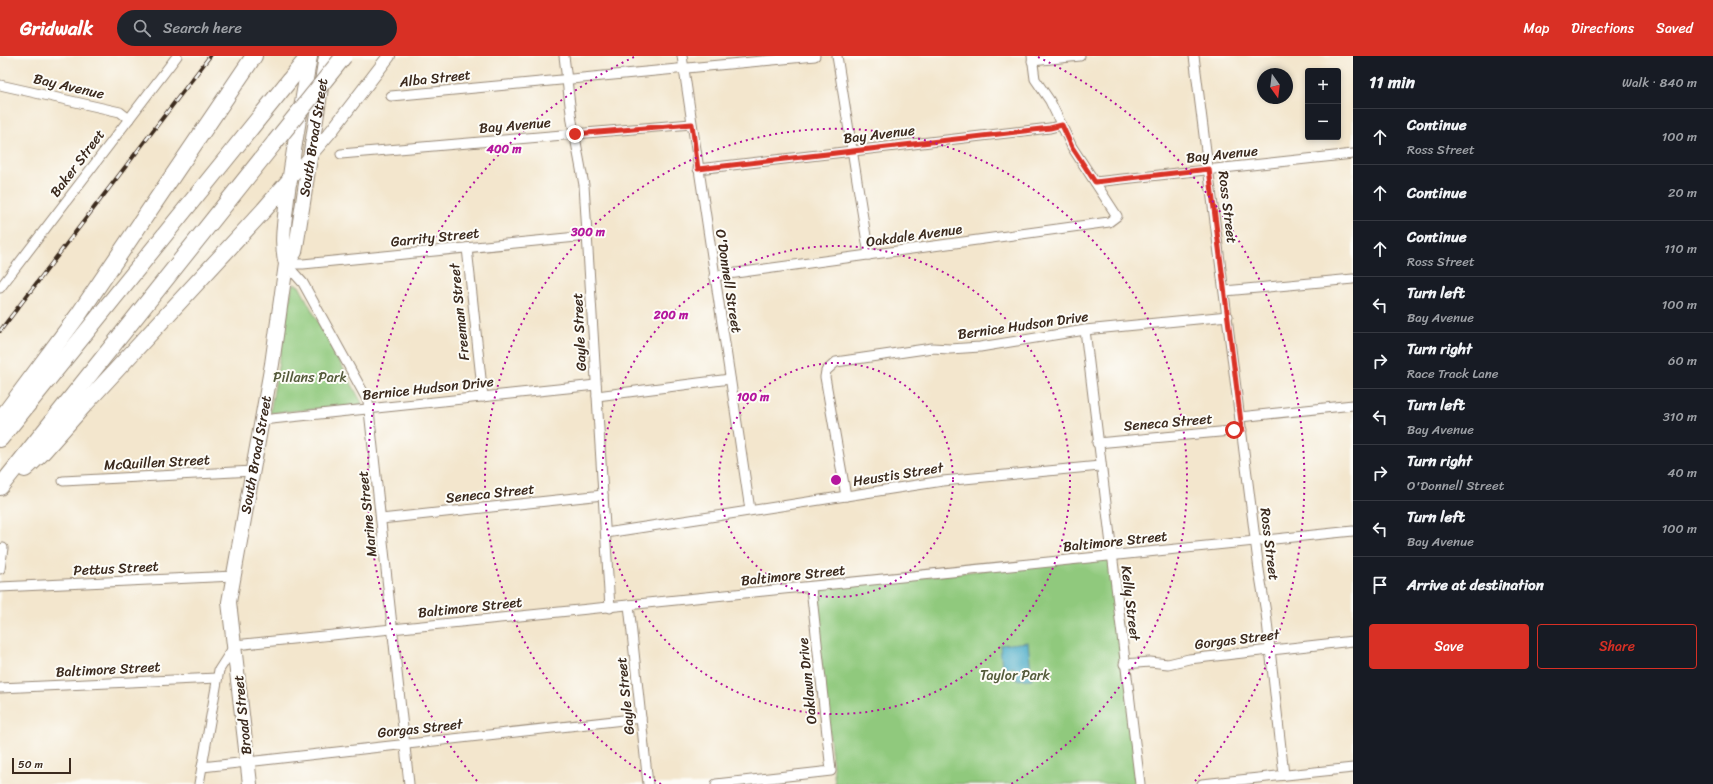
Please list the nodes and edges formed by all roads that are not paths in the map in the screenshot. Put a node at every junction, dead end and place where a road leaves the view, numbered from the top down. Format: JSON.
{"nodes":[{"id":1,"x":177,"y":56,"type":"edge"},
{"id":2,"x":254,"y":56,"type":"edge"},
{"id":3,"x":309,"y":56,"type":"edge"},
{"id":4,"x":326,"y":56,"type":"edge"},
{"id":5,"x":344,"y":56,"type":"edge"},
{"id":6,"x":389,"y":56,"type":"edge"},
{"id":7,"x":564,"y":56,"type":"edge"},
{"id":8,"x":682,"y":56,"type":"edge"},
{"id":9,"x":816,"y":56,"type":"edge"},
{"id":10,"x":837,"y":56,"type":"edge"},
{"id":11,"x":1080,"y":56,"type":"edge"},
{"id":12,"x":1194,"y":56,"type":"edge"},
{"id":13,"x":1032,"y":59,"type":"edge"},
{"id":14,"x":684,"y":68,"type":"junction"},
{"id":15,"x":566,"y":79,"type":"junction"},
{"id":16,"x":0,"y":85,"type":"edge"},
{"id":17,"x":391,"y":96,"type":"dead end"},
{"id":18,"x":129,"y":119,"type":"junction"},
{"id":19,"x":692,"y":124,"type":"junction"},
{"id":20,"x":1062,"y":125,"type":"junction"},
{"id":21,"x":575,"y":134,"type":"junction"},
{"id":22,"x":852,"y":151,"type":"junction"},
{"id":23,"x":341,"y":154,"type":"dead end"},
{"id":24,"x":1353,"y":154,"type":"edge"},
{"id":25,"x":310,"y":156,"type":"junction"},
{"id":26,"x":698,"y":169,"type":"junction"},
{"id":27,"x":1209,"y":169,"type":"junction"},
{"id":28,"x":289,"y":181,"type":"junction"},
{"id":29,"x":1095,"y":182,"type":"junction"},
{"id":30,"x":587,"y":236,"type":"junction"},
{"id":31,"x":467,"y":248,"type":"junction"},
{"id":32,"x":869,"y":255,"type":"junction"},
{"id":33,"x":286,"y":264,"type":"junction"},
{"id":34,"x":714,"y":276,"type":"junction"},
{"id":35,"x":1353,"y":279,"type":"edge"},
{"id":36,"x":0,"y":288,"type":"edge"},
{"id":37,"x":1224,"y":291,"type":"junction"},
{"id":38,"x":1228,"y":316,"type":"junction"},
{"id":39,"x":1084,"y":330,"type":"junction"},
{"id":40,"x":730,"y":379,"type":"junction"},
{"id":41,"x":596,"y":385,"type":"junction"},
{"id":42,"x":597,"y":396,"type":"junction"},
{"id":43,"x":482,"y":397,"type":"junction"},
{"id":44,"x":1353,"y":406,"type":"edge"},
{"id":45,"x":369,"y":408,"type":"junction"},
{"id":46,"x":1240,"y":416,"type":"junction"},
{"id":47,"x":0,"y":420,"type":"edge"},
{"id":48,"x":262,"y":420,"type":"junction"},
{"id":49,"x":1242,"y":430,"type":"junction"},
{"id":50,"x":0,"y":439,"type":"edge"},
{"id":51,"x":1097,"y":443,"type":"junction"},
{"id":52,"x":1100,"y":466,"type":"junction"},
{"id":53,"x":253,"y":471,"type":"junction"},
{"id":54,"x":62,"y":481,"type":"dead end"},
{"id":55,"x":0,"y":487,"type":"edge"},
{"id":56,"x":0,"y":491,"type":"edge"},
{"id":57,"x":603,"y":495,"type":"junction"},
{"id":58,"x":846,"y":496,"type":"junction"},
{"id":59,"x":750,"y":510,"type":"junction"},
{"id":60,"x":381,"y":519,"type":"junction"},
{"id":61,"x":1353,"y":531,"type":"edge"},
{"id":62,"x":606,"y":533,"type":"junction"},
{"id":63,"x":1255,"y":541,"type":"junction"},
{"id":64,"x":3,"y":548,"type":"dead end"},
{"id":65,"x":1111,"y":555,"type":"junction"},
{"id":66,"x":0,"y":569,"type":"edge"},
{"id":67,"x":234,"y":576,"type":"junction"},
{"id":68,"x":0,"y":587,"type":"edge"},
{"id":69,"x":811,"y":588,"type":"junction"},
{"id":70,"x":629,"y":606,"type":"junction"},
{"id":71,"x":610,"y":608,"type":"junction"},
{"id":72,"x":393,"y":629,"type":"junction"},
{"id":73,"x":1353,"y":641,"type":"edge"},
{"id":74,"x":235,"y":645,"type":"junction"},
{"id":75,"x":1270,"y":649,"type":"junction"},
{"id":76,"x":1124,"y":664,"type":"junction"},
{"id":77,"x":217,"y":678,"type":"junction"},
{"id":78,"x":0,"y":688,"type":"edge"},
{"id":79,"x":641,"y":718,"type":"junction"},
{"id":80,"x":405,"y":744,"type":"junction"},
{"id":81,"x":248,"y":761,"type":"junction"},
{"id":82,"x":202,"y":767,"type":"junction"},
{"id":83,"x":1353,"y":768,"type":"edge"},
{"id":84,"x":1284,"y":775,"type":"junction"},
{"id":85,"x":199,"y":784,"type":"edge"},
{"id":86,"x":250,"y":784,"type":"edge"},
{"id":87,"x":409,"y":784,"type":"edge"},
{"id":88,"x":648,"y":784,"type":"edge"},
{"id":89,"x":716,"y":784,"type":"edge"},
{"id":90,"x":1140,"y":784,"type":"edge"},
{"id":91,"x":1202,"y":784,"type":"edge"}],
"edges":[{"from":1,"to":18,"type":"street","name":"Baker Street"},
{"from":2,"to":47,"type":"highway"},
{"from":3,"to":28,"type":"main road","name":"South Broad Street"},
{"from":3,"to":50,"type":"highway"},
{"from":4,"to":25,"type":"main road","name":"South Broad Street"},
{"from":5,"to":55,"type":"highway","bridge":true},
{"from":6,"to":25,"type":"main road"},
{"from":7,"to":15,"type":"street","name":"Gayle Street"},
{"from":8,"to":14,"type":"street","name":"O'Donnell Street"},
{"from":9,"to":14,"type":"street","name":"Alba Street"},
{"from":10,"to":22,"type":"street"},
{"from":11,"to":13,"type":"street"},
{"from":12,"to":27,"type":"street","name":"Ross Street"},
{"from":13,"to":20,"type":"street"},
{"from":14,"to":15,"type":"street","name":"Alba Street"},
{"from":14,"to":19,"type":"street","name":"O'Donnell Street"},
{"from":15,"to":17,"type":"street","name":"Alba Street"},
{"from":15,"to":21,"type":"street","name":"Gayle Street"},
{"from":16,"to":18,"type":"street","name":"Bay Avenue"},
{"from":18,"to":36,"type":"street","name":"Baker Street"},
{"from":19,"to":21,"type":"street","name":"Bay Avenue"},
{"from":19,"to":26,"type":"street","name":"O'Donnell Street"},
{"from":20,"to":22,"type":"street","name":"Bay Avenue"},
{"from":20,"to":29,"type":"street"},
{"from":21,"to":23,"type":"street","name":"Bay Avenue"},
{"from":21,"to":30,"type":"street","name":"Gayle Street"},
{"from":22,"to":26,"type":"street","name":"Bay Avenue"},
{"from":22,"to":32,"type":"street"},
{"from":24,"to":27,"type":"street","name":"Bay Avenue"},
{"from":25,"to":28,"type":"main road"},
{"from":25,"to":33,"type":"main road","name":"South Broad Street"},
{"from":26,"to":34,"type":"street","name":"O'Donnell Street"},
{"from":27,"to":29,"type":"street","name":"Bay Avenue"},
{"from":27,"to":37,"type":"street","name":"Ross Street"},
{"from":28,"to":33,"type":"main road","name":"South Broad Street"},
{"from":28,"to":56,"type":"highway"},
{"from":29,"to":32,"type":"street","name":"Oakdale Avenue"},
{"from":30,"to":31,"type":"street","name":"Garrity Street"},
{"from":30,"to":41,"type":"street","name":"Gayle Street"},
{"from":31,"to":33,"type":"street","name":"Garrity Street"},
{"from":31,"to":43,"type":"street","name":"Freeman Street"},
{"from":32,"to":34,"type":"street","name":"Oakdale Avenue"},
{"from":33,"to":45,"type":"street","name":"Marine Street"},
{"from":33,"to":48,"type":"main road","name":"South Broad Street"},
{"from":34,"to":40,"type":"street","name":"O'Donnell Street"},
{"from":35,"to":37,"type":"street"},
{"from":37,"to":38,"type":"street","name":"Ross Street"},
{"from":38,"to":39,"type":"street","name":"Bernice Hudson Drive"},
{"from":38,"to":46,"type":"street","name":"Ross Street"},
{"from":39,"to":51,"type":"street","name":"Kelly Street"},
{"from":39,"to":58,"type":"street","name":"Bernice Hudson Drive"},
{"from":40,"to":42,"type":"street"},
{"from":40,"to":59,"type":"street","name":"O'Donnell Street"},
{"from":41,"to":42,"type":"street","name":"Gayle Street"},
{"from":41,"to":43,"type":"street","name":"Bernice Hudson Drive"},
{"from":42,"to":57,"type":"street","name":"Gayle Street"},
{"from":43,"to":45,"type":"street","name":"Bernice Hudson Drive"},
{"from":44,"to":46,"type":"street"},
{"from":45,"to":48,"type":"street","name":"Bernice Hudson Drive"},
{"from":45,"to":60,"type":"street","name":"Marine Street"},
{"from":46,"to":49,"type":"street","name":"Ross Street"},
{"from":48,"to":53,"type":"main road","name":"South Broad Street"},
{"from":49,"to":51,"type":"street","name":"Seneca Street"},
{"from":49,"to":63,"type":"street","name":"Ross Street"},
{"from":51,"to":52,"type":"street","name":"Kelly Street"},
{"from":52,"to":58,"type":"street","name":"Heustis Street"},
{"from":52,"to":65,"type":"street","name":"Kelly Street"},
{"from":53,"to":54,"type":"street","name":"McQuillen Street"},
{"from":53,"to":67,"type":"main road","name":"South Broad Street"},
{"from":57,"to":60,"type":"street","name":"Seneca Street"},
{"from":57,"to":62,"type":"street","name":"Gayle Street"},
{"from":58,"to":59,"type":"street","name":"Heustis Street"},
{"from":59,"to":62,"type":"street","name":"Heustis Street"},
{"from":60,"to":72,"type":"street","name":"Marine Street"},
{"from":61,"to":63,"type":"street","name":"Baltimore Street"},
{"from":62,"to":71,"type":"street","name":"Gayle Street"},
{"from":63,"to":65,"type":"street","name":"Baltimore Street"},
{"from":63,"to":75,"type":"street","name":"Ross Street"},
{"from":64,"to":66,"type":"street"},
{"from":65,"to":69,"type":"street","name":"Baltimore Street"},
{"from":65,"to":76,"type":"street","name":"Kelly Street"},
{"from":67,"to":68,"type":"street","name":"Pettus Street"},
{"from":67,"to":74,"type":"main road","name":"South Broad Street"},
{"from":69,"to":70,"type":"street","name":"Baltimore Street"},
{"from":69,"to":89,"type":"street","name":"Oaklawn Drive"},
{"from":70,"to":71,"type":"street","name":"Baltimore Street"},
{"from":70,"to":79,"type":"street","name":"Gayle Street"},
{"from":71,"to":72,"type":"street","name":"Baltimore Street"},
{"from":72,"to":74,"type":"street","name":"Baltimore Street"},
{"from":72,"to":80,"type":"street","name":"Marine Street"},
{"from":73,"to":75,"type":"street","name":"Gorgas Street"},
{"from":74,"to":77,"type":"street"},
{"from":74,"to":81,"type":"main road","name":"Broad Street"},
{"from":75,"to":76,"type":"street","name":"Gorgas Street"},
{"from":75,"to":84,"type":"street","name":"Ross Street"},
{"from":76,"to":90,"type":"street","name":"Kelly Street"},
{"from":77,"to":78,"type":"street","name":"Baltimore Street"},
{"from":77,"to":82,"type":"street"},
{"from":79,"to":80,"type":"street","name":"Gorgas Street"},
{"from":79,"to":88,"type":"street","name":"Gayle Street"},
{"from":80,"to":81,"type":"street","name":"Gorgas Street"},
{"from":80,"to":87,"type":"street","name":"Marine Street"},
{"from":81,"to":82,"type":"street","name":"Gorgas Street"},
{"from":81,"to":86,"type":"main road","name":"Broad Street"},
{"from":82,"to":85,"type":"street"},
{"from":83,"to":84,"type":"street"},
{"from":84,"to":91,"type":"street"}]}
